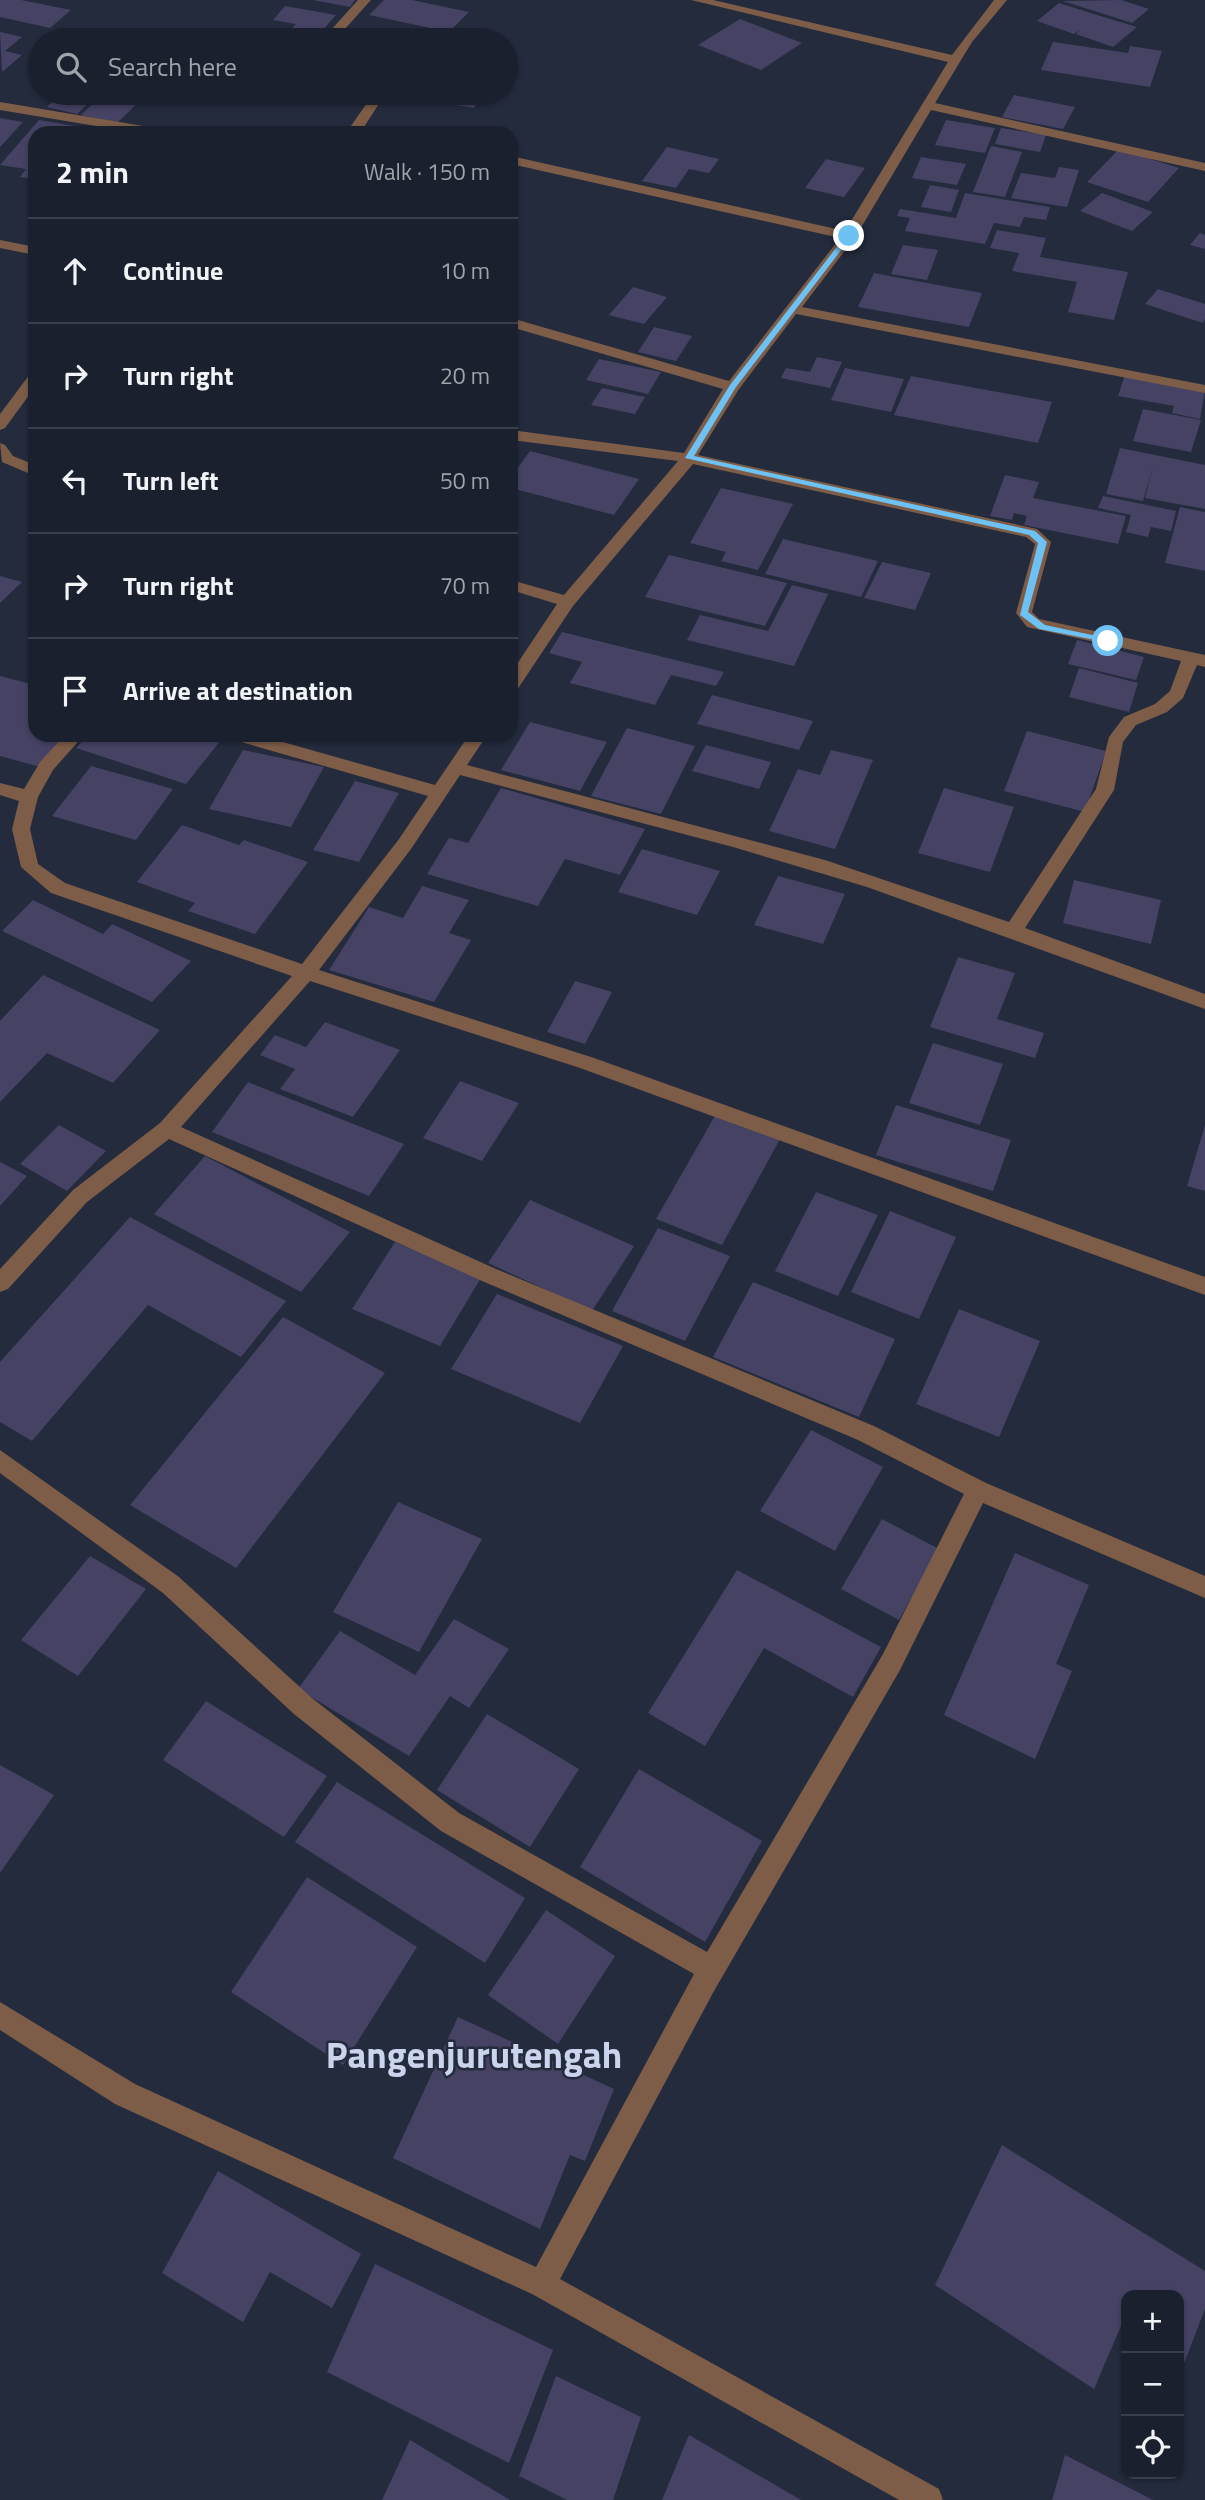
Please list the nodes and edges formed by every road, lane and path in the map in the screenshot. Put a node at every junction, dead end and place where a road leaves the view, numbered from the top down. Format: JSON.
{"nodes":[{"id":1,"x":365,"y":0,"type":"edge"},
{"id":2,"x":697,"y":0,"type":"edge"},
{"id":3,"x":1001,"y":0,"type":"edge"},
{"id":4,"x":339,"y":28,"type":"edge"},
{"id":5,"x":957,"y":61,"type":"junction"},
{"id":6,"x":370,"y":105,"type":"edge"},
{"id":7,"x":0,"y":106,"type":"edge"},
{"id":8,"x":929,"y":106,"type":"junction"},
{"id":9,"x":119,"y":126,"type":"edge"},
{"id":10,"x":357,"y":126,"type":"edge"},
{"id":11,"x":518,"y":162,"type":"edge"},
{"id":12,"x":1205,"y":167,"type":"edge"},
{"id":13,"x":849,"y":236,"type":"junction"},
{"id":14,"x":0,"y":244,"type":"edge"},
{"id":15,"x":28,"y":250,"type":"edge"},
{"id":16,"x":791,"y":309,"type":"junction"},
{"id":17,"x":518,"y":324,"type":"edge"},
{"id":18,"x":28,"y":387,"type":"edge"},
{"id":19,"x":732,"y":387,"type":"junction"},
{"id":20,"x":1205,"y":388,"type":"edge"},
{"id":21,"x":0,"y":425,"type":"edge"},
{"id":22,"x":518,"y":436,"type":"edge"},
{"id":23,"x":0,"y":448,"type":"edge"},
{"id":24,"x":689,"y":458,"type":"junction"},
{"id":25,"x":28,"y":468,"type":"edge"},
{"id":26,"x":518,"y":587,"type":"edge"},
{"id":27,"x":568,"y":602,"type":"junction"},
{"id":28,"x":1198,"y":659,"type":"edge"},
{"id":29,"x":518,"y":676,"type":"edge"},
{"id":30,"x":68,"y":742,"type":"edge"},
{"id":31,"x":262,"y":742,"type":"edge"},
{"id":32,"x":473,"y":742,"type":"edge"},
{"id":33,"x":456,"y":768,"type":"junction"},
{"id":34,"x":0,"y":789,"type":"edge"},
{"id":35,"x":440,"y":793,"type":"junction"},
{"id":36,"x":29,"y":797,"type":"junction"},
{"id":37,"x":1014,"y":929,"type":"junction"},
{"id":38,"x":306,"y":973,"type":"junction"},
{"id":39,"x":1205,"y":1002,"type":"edge"},
{"id":40,"x":167,"y":1129,"type":"junction"},
{"id":41,"x":0,"y":1283,"type":"edge"},
{"id":42,"x":1205,"y":1286,"type":"edge"},
{"id":43,"x":0,"y":1460,"type":"edge"},
{"id":44,"x":978,"y":1490,"type":"junction"},
{"id":45,"x":1205,"y":1587,"type":"edge"},
{"id":46,"x":713,"y":1970,"type":"junction"},
{"id":47,"x":0,"y":2015,"type":"edge"},
{"id":48,"x":542,"y":2284,"type":"junction"},
{"id":49,"x":928,"y":2500,"type":"edge"}],
"edges":[{"from":1,"to":4,"type":"street"},
{"from":2,"to":5,"type":"street"},
{"from":3,"to":5,"type":"street"},
{"from":5,"to":8,"type":"street"},
{"from":6,"to":10,"type":"street"},
{"from":7,"to":9,"type":"street"},
{"from":8,"to":12,"type":"street"},
{"from":8,"to":13,"type":"street"},
{"from":11,"to":13,"type":"street"},
{"from":13,"to":16,"type":"street"},
{"from":14,"to":15,"type":"street"},
{"from":16,"to":19,"type":"street"},
{"from":16,"to":20,"type":"street"},
{"from":17,"to":19,"type":"street"},
{"from":18,"to":21,"type":"street"},
{"from":19,"to":24,"type":"street"},
{"from":22,"to":24,"type":"street"},
{"from":23,"to":25,"type":"street"},
{"from":24,"to":27,"type":"street"},
{"from":24,"to":28,"type":"street"},
{"from":26,"to":27,"type":"street"},
{"from":27,"to":29,"type":"street"},
{"from":28,"to":37,"type":"street"},
{"from":30,"to":36,"type":"street"},
{"from":31,"to":35,"type":"street"},
{"from":32,"to":33,"type":"street"},
{"from":33,"to":35,"type":"street"},
{"from":33,"to":37,"type":"street"},
{"from":34,"to":36,"type":"street"},
{"from":35,"to":38,"type":"street"},
{"from":36,"to":38,"type":"street"},
{"from":37,"to":39,"type":"street"},
{"from":38,"to":40,"type":"street"},
{"from":38,"to":42,"type":"street"},
{"from":40,"to":41,"type":"street"},
{"from":40,"to":44,"type":"street"},
{"from":43,"to":46,"type":"street"},
{"from":44,"to":45,"type":"street"},
{"from":44,"to":46,"type":"street"},
{"from":46,"to":48,"type":"street"},
{"from":47,"to":48,"type":"street"},
{"from":48,"to":49,"type":"street"}]}
